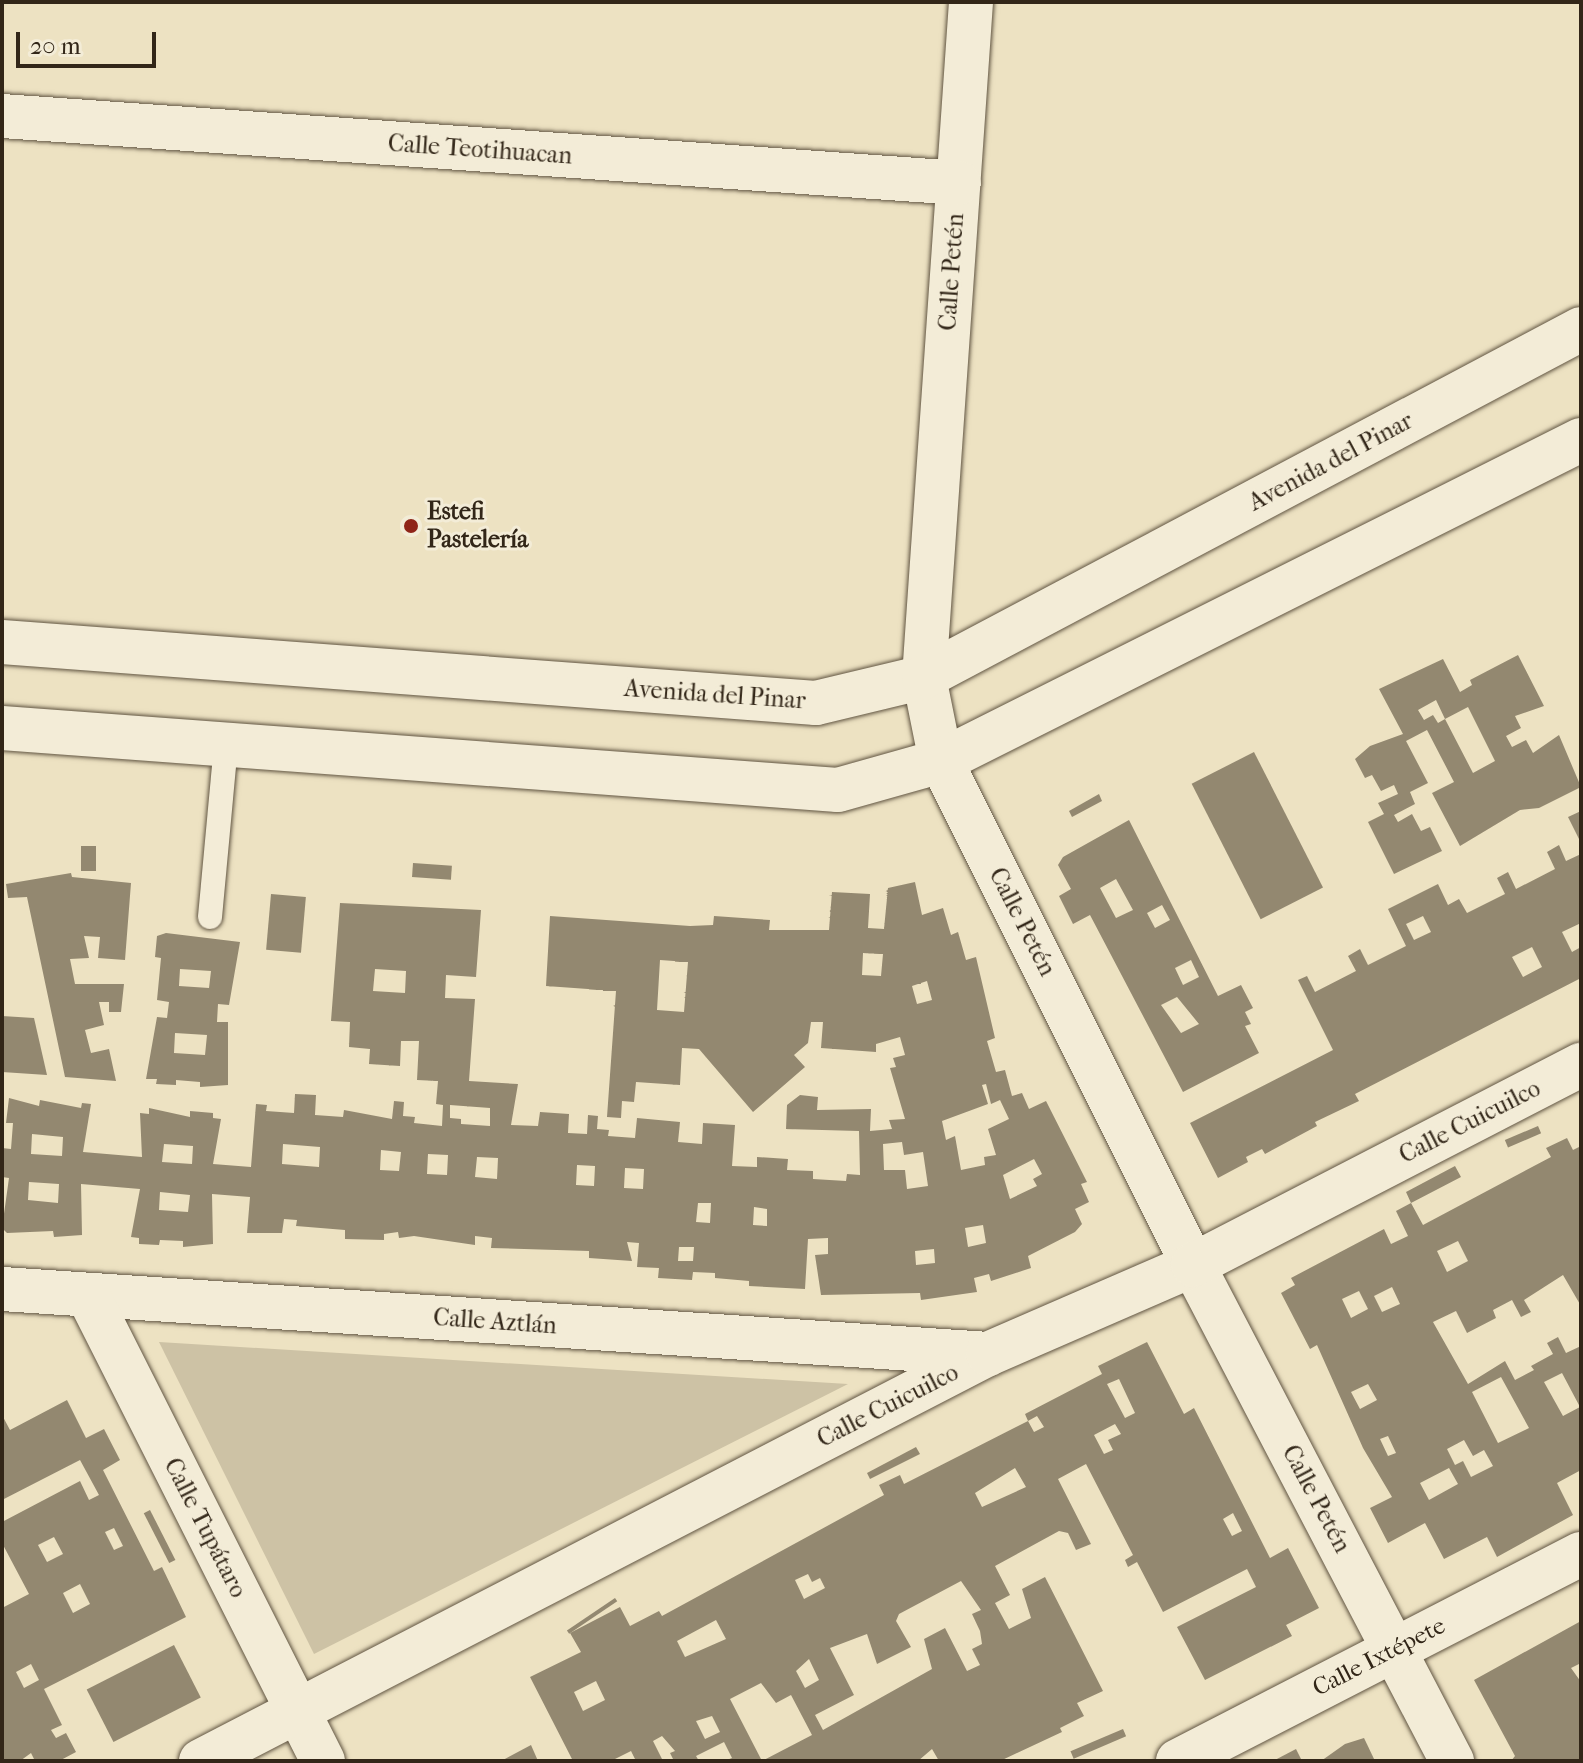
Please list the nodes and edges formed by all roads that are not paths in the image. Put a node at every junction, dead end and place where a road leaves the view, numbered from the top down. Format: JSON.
{"nodes":[{"id":1,"x":971,"y":2,"type":"edge"},
{"id":2,"x":2,"y":116,"type":"edge"},
{"id":3,"x":959,"y":183,"type":"junction"},
{"id":4,"x":1581,"y":329,"type":"edge"},
{"id":5,"x":1581,"y":440,"type":"edge"},
{"id":6,"x":2,"y":642,"type":"edge"},
{"id":7,"x":924,"y":677,"type":"junction"},
{"id":8,"x":2,"y":728,"type":"edge"},
{"id":9,"x":226,"y":744,"type":"junction"},
{"id":10,"x":941,"y":761,"type":"junction"},
{"id":11,"x":210,"y":917,"type":"dead end"},
{"id":12,"x":1581,"y":1065,"type":"edge"},
{"id":13,"x":1193,"y":1265,"type":"junction"},
{"id":14,"x":2,"y":1289,"type":"edge"},
{"id":15,"x":88,"y":1295,"type":"junction"},
{"id":16,"x":988,"y":1354,"type":"junction"},
{"id":17,"x":1581,"y":1554,"type":"edge"},
{"id":18,"x":1395,"y":1650,"type":"junction"},
{"id":19,"x":298,"y":1711,"type":"junction"},
{"id":20,"x":201,"y":1761,"type":"edge"},
{"id":21,"x":323,"y":1761,"type":"edge"},
{"id":22,"x":1178,"y":1761,"type":"edge"},
{"id":23,"x":1452,"y":1761,"type":"edge"}],
"edges":[{"from":1,"to":3,"type":"street","name":"Calle Petén"},
{"from":2,"to":3,"type":"street","name":"Calle Teotihuacan"},
{"from":3,"to":7,"type":"street","name":"Calle Petén"},
{"from":4,"to":7,"type":"street","name":"Avenida del Pinar"},
{"from":5,"to":10,"type":"street"},
{"from":6,"to":7,"type":"street","name":"Avenida del Pinar"},
{"from":7,"to":10,"type":"street","name":"Calle Petén"},
{"from":8,"to":9,"type":"street"},
{"from":9,"to":10,"type":"street"},
{"from":9,"to":11,"type":"lane"},
{"from":10,"to":13,"type":"street","name":"Calle Petén"},
{"from":12,"to":13,"type":"street","name":"Calle Cuicuilco"},
{"from":13,"to":16,"type":"street","name":"Calle Cuicuilco"},
{"from":13,"to":18,"type":"street","name":"Calle Petén"},
{"from":14,"to":15,"type":"street","name":"Calle Aztlán"},
{"from":15,"to":16,"type":"street","name":"Calle Aztlán"},
{"from":15,"to":19,"type":"street","name":"Calle Tupátaro"},
{"from":16,"to":19,"type":"street","name":"Calle Cuicuilco"},
{"from":17,"to":18,"type":"street","name":"Calle Ixtépete"},
{"from":18,"to":22,"type":"street","name":"Calle Ixtépete"},
{"from":18,"to":23,"type":"street","name":"Calle Petén"},
{"from":19,"to":20,"type":"street","name":"Calle Cuicuilco"},
{"from":19,"to":21,"type":"street","name":"Calle Tupátaro"}]}
